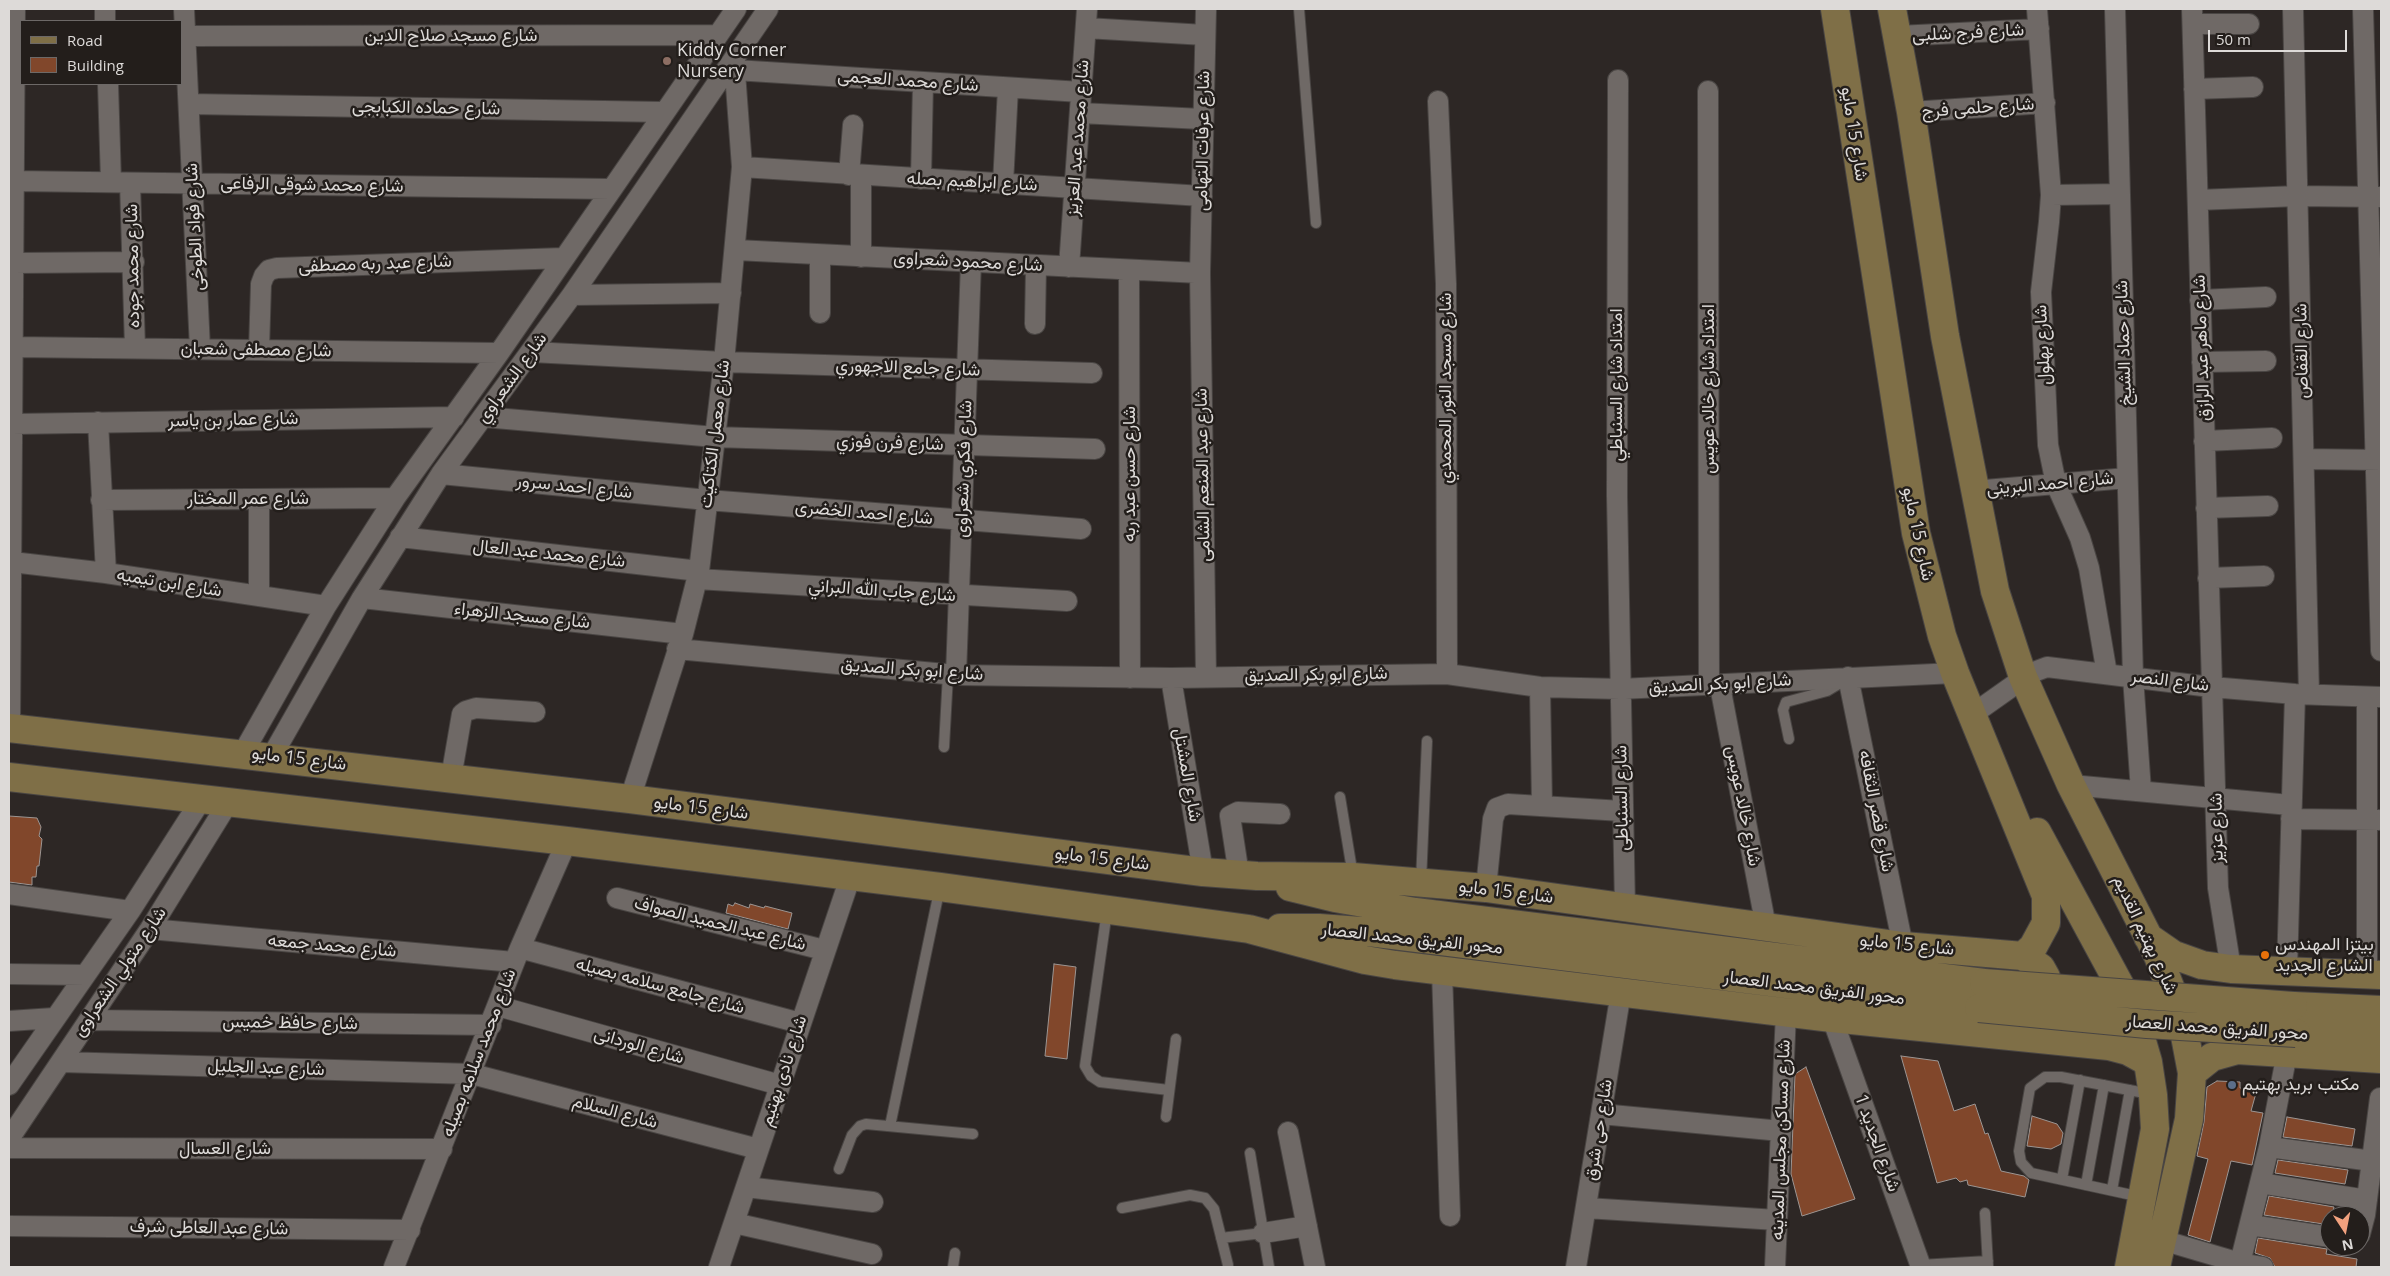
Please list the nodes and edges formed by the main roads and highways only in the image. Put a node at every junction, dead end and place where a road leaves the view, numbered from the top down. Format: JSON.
{"nodes":[{"id":1,"x":1835,"y":9,"type":"edge"},
{"id":2,"x":1892,"y":9,"type":"edge"},
{"id":3,"x":1973,"y":714,"type":"junction"},
{"id":4,"x":9,"y":728,"type":"edge"},
{"id":5,"x":9,"y":777,"type":"edge"},
{"id":6,"x":1248,"y":875,"type":"junction"},
{"id":7,"x":1249,"y":929,"type":"junction"},
{"id":8,"x":2148,"y":937,"type":"junction"},
{"id":9,"x":2023,"y":956,"type":"junction"},
{"id":10,"x":2231,"y":969,"type":"junction"},
{"id":11,"x":2374,"y":975,"type":"edge"},
{"id":12,"x":2381,"y":1010,"type":"edge"},
{"id":13,"x":2016,"y":1035,"type":"junction"},
{"id":14,"x":2381,"y":1037,"type":"edge"},
{"id":15,"x":2237,"y":1050,"type":"junction"},
{"id":16,"x":2381,"y":1059,"type":"edge"},
{"id":17,"x":2148,"y":1062,"type":"junction"},
{"id":18,"x":2192,"y":1073,"type":"junction"},
{"id":19,"x":2129,"y":1267,"type":"edge"},
{"id":20,"x":2156,"y":1267,"type":"edge"}],
"edges":[{"from":1,"to":3,"type":"main road","name":"شارع 15 مايو"},
{"from":2,"to":8,"type":"main road","name":"شارع بهتيم القديم"},
{"from":3,"to":9,"type":"main road","name":"شارع 15 مايو"},
{"from":3,"to":17,"type":"main road"},
{"from":4,"to":6,"type":"main road","name":"شارع 15 مايو"},
{"from":5,"to":7,"type":"main road"},
{"from":6,"to":9,"type":"main road","name":"شارع 15 مايو"},
{"from":6,"to":12,"type":"main road","name":"محور الفريق محمد العصار","bridge":true},
{"from":7,"to":13,"type":"main road"},
{"from":7,"to":14,"type":"main road","name":"محور الفريق محمد العصار","bridge":true},
{"from":8,"to":10,"type":"main road"},
{"from":8,"to":18,"type":"main road","name":"شارع بهتيم القديم"},
{"from":9,"to":13,"type":"main road"},
{"from":10,"to":11,"type":"main road"},
{"from":10,"to":15,"type":"main road"},
{"from":13,"to":17,"type":"main road"},
{"from":15,"to":16,"type":"main road"},
{"from":15,"to":18,"type":"main road"},
{"from":17,"to":19,"type":"main road"},
{"from":18,"to":20,"type":"main road","name":"شارع بهتيم القديم"}]}
